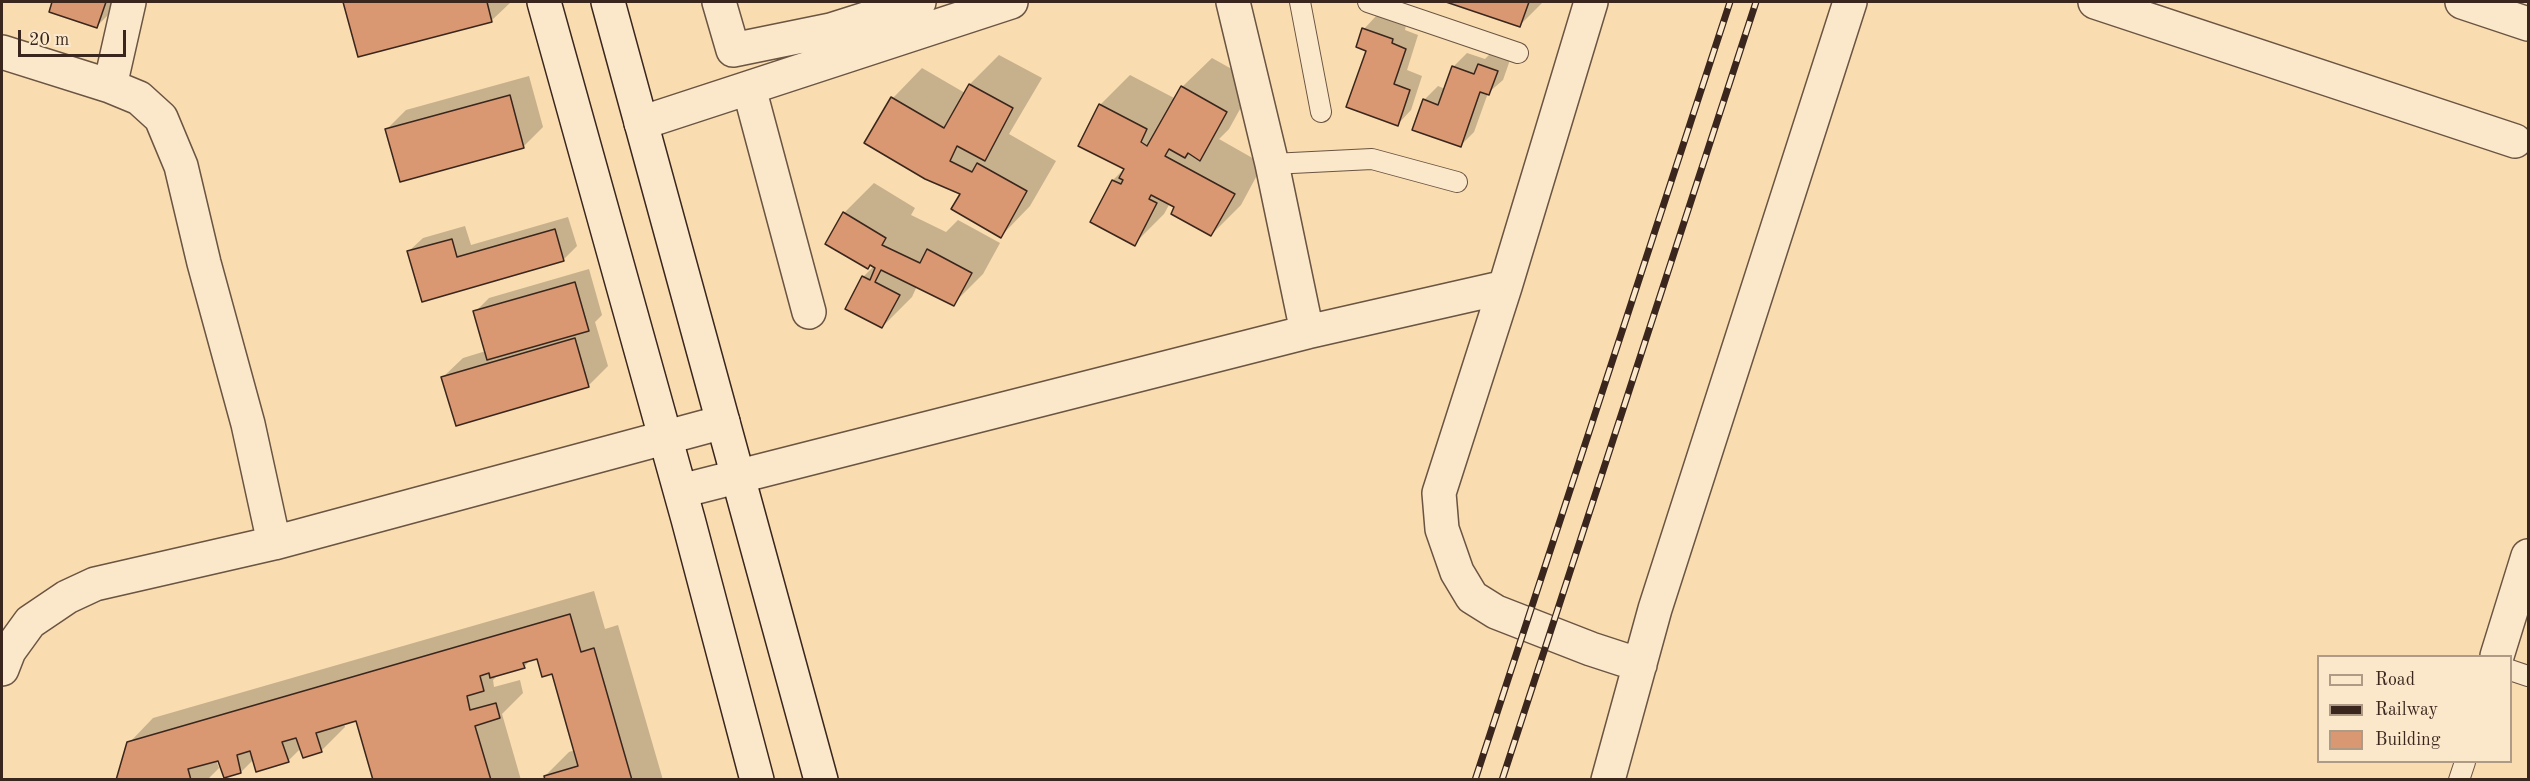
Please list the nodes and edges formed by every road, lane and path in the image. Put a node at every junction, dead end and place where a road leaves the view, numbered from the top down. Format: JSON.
{"nodes":[{"id":1,"x":129,"y":2,"type":"edge"},
{"id":2,"x":544,"y":2,"type":"edge"},
{"id":3,"x":608,"y":2,"type":"edge"},
{"id":4,"x":719,"y":2,"type":"edge"},
{"id":5,"x":919,"y":2,"type":"edge"},
{"id":6,"x":1011,"y":2,"type":"edge"},
{"id":7,"x":1300,"y":2,"type":"edge"},
{"id":8,"x":1368,"y":2,"type":"edge"},
{"id":9,"x":1592,"y":2,"type":"edge"},
{"id":10,"x":1850,"y":2,"type":"edge"},
{"id":11,"x":2095,"y":2,"type":"edge"},
{"id":12,"x":2462,"y":2,"type":"edge"},
{"id":13,"x":1238,"y":3,"type":"edge"},
{"id":14,"x":2529,"y":24,"type":"edge"},
{"id":15,"x":2,"y":52,"type":"edge"},
{"id":16,"x":1518,"y":53,"type":"dead end"},
{"id":17,"x":110,"y":86,"type":"junction"},
{"id":18,"x":749,"y":88,"type":"junction"},
{"id":19,"x":1321,"y":111,"type":"dead end"},
{"id":20,"x":641,"y":123,"type":"junction"},
{"id":21,"x":2515,"y":141,"type":"dead end"},
{"id":22,"x":1272,"y":164,"type":"junction"},
{"id":23,"x":1457,"y":182,"type":"dead end"},
{"id":24,"x":1505,"y":287,"type":"junction"},
{"id":25,"x":809,"y":312,"type":"dead end"},
{"id":26,"x":1307,"y":332,"type":"junction"},
{"id":27,"x":723,"y":422,"type":"junction"},
{"id":28,"x":665,"y":437,"type":"junction"},
{"id":29,"x":738,"y":477,"type":"junction"},
{"id":30,"x":681,"y":491,"type":"junction"},
{"id":31,"x":274,"y":543,"type":"junction"},
{"id":32,"x":2529,"y":556,"type":"edge"},
{"id":33,"x":2498,"y":655,"type":"edge"},
{"id":34,"x":1640,"y":665,"type":"junction"},
{"id":35,"x":2,"y":669,"type":"edge"},
{"id":36,"x":2512,"y":670,"type":"edge"},
{"id":37,"x":2529,"y":676,"type":"edge"},
{"id":38,"x":2465,"y":763,"type":"edge"},
{"id":39,"x":757,"y":780,"type":"edge"},
{"id":40,"x":821,"y":780,"type":"edge"},
{"id":41,"x":1608,"y":780,"type":"edge"},
{"id":42,"x":2459,"y":780,"type":"edge"}],
"edges":[{"from":1,"to":17,"type":"street"},
{"from":2,"to":28,"type":"street"},
{"from":3,"to":20,"type":"street"},
{"from":4,"to":5,"type":"street"},
{"from":6,"to":18,"type":"street"},
{"from":7,"to":19,"type":"lane"},
{"from":8,"to":16,"type":"lane"},
{"from":9,"to":24,"type":"street"},
{"from":10,"to":34,"type":"street"},
{"from":11,"to":21,"type":"street"},
{"from":12,"to":14,"type":"street"},
{"from":13,"to":22,"type":"street"},
{"from":15,"to":17,"type":"street"},
{"from":17,"to":31,"type":"street"},
{"from":18,"to":20,"type":"street"},
{"from":18,"to":25,"type":"street"},
{"from":20,"to":27,"type":"street"},
{"from":22,"to":23,"type":"lane"},
{"from":22,"to":26,"type":"street"},
{"from":24,"to":26,"type":"street"},
{"from":24,"to":34,"type":"street"},
{"from":26,"to":29,"type":"street"},
{"from":27,"to":28,"type":"street"},
{"from":27,"to":29,"type":"street"},
{"from":28,"to":30,"type":"street"},
{"from":28,"to":31,"type":"street"},
{"from":29,"to":30,"type":"street"},
{"from":29,"to":40,"type":"street"},
{"from":30,"to":39,"type":"street"},
{"from":31,"to":35,"type":"street"},
{"from":32,"to":33,"type":"street"},
{"from":34,"to":41,"type":"street"},
{"from":36,"to":37,"type":"lane"},
{"from":38,"to":42,"type":"lane"}]}
